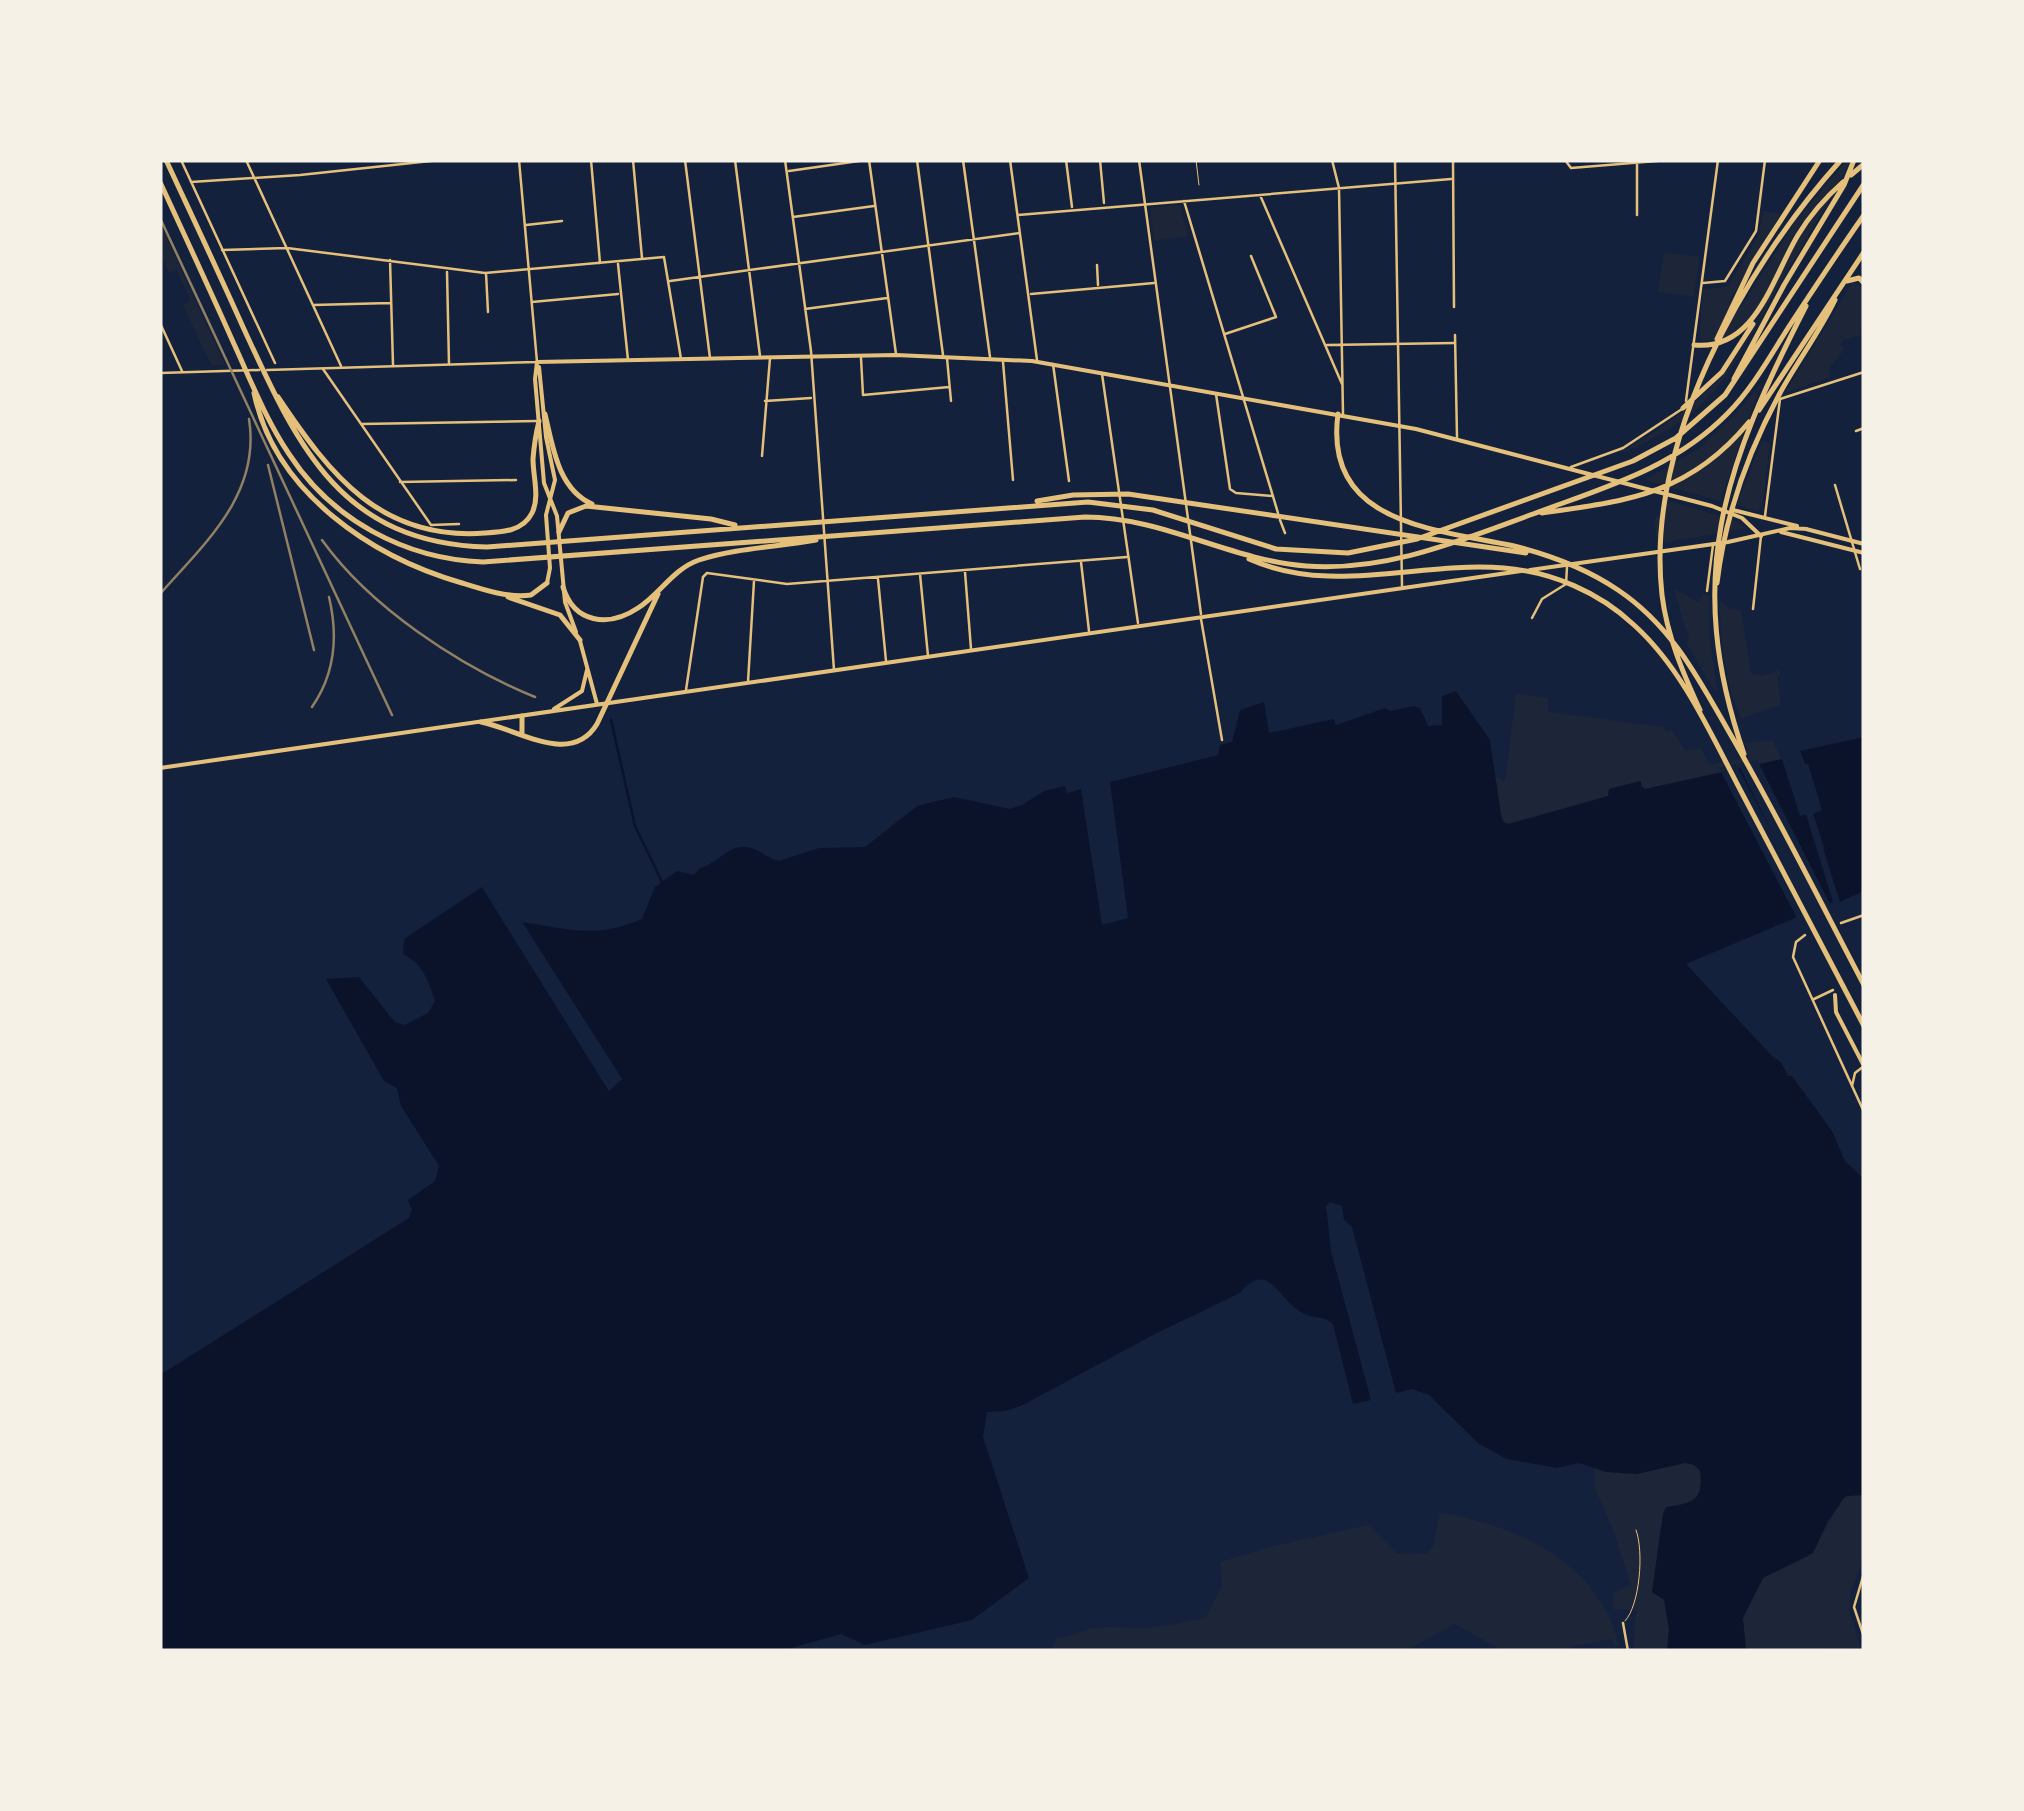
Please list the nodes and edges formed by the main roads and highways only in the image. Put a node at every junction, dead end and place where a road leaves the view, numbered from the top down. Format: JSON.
{"nodes":[{"id":1,"x":166,"y":160,"type":"edge"},
{"id":2,"x":1841,"y":160,"type":"edge"},
{"id":3,"x":1854,"y":160,"type":"edge"},
{"id":4,"x":1818,"y":162,"type":"edge"},
{"id":5,"x":1864,"y":164,"type":"edge"},
{"id":6,"x":160,"y":182,"type":"edge"},
{"id":7,"x":1864,"y":184,"type":"edge"},
{"id":8,"x":1864,"y":215,"type":"edge"},
{"id":9,"x":1864,"y":252,"type":"edge"},
{"id":10,"x":1820,"y":280,"type":"junction"},
{"id":11,"x":1844,"y":282,"type":"junction"},
{"id":12,"x":1864,"y":283,"type":"edge"},
{"id":13,"x":1762,"y":303,"type":"junction"},
{"id":14,"x":1735,"y":304,"type":"junction"},
{"id":15,"x":1694,"y":345,"type":"road end"},
{"id":16,"x":1796,"y":360,"type":"junction"},
{"id":17,"x":538,"y":362,"type":"junction"},
{"id":18,"x":251,"y":381,"type":"junction"},
{"id":19,"x":268,"y":382,"type":"junction"},
{"id":20,"x":1725,"y":394,"type":"junction"},
{"id":21,"x":1683,"y":408,"type":"road end"},
{"id":22,"x":545,"y":414,"type":"junction"},
{"id":23,"x":1341,"y":415,"type":"junction"},
{"id":24,"x":539,"y":421,"type":"junction"},
{"id":25,"x":551,"y":499,"type":"junction"},
{"id":26,"x":1731,"y":499,"type":"junction"},
{"id":27,"x":1024,"y":505,"type":"junction"},
{"id":28,"x":605,"y":507,"type":"junction"},
{"id":29,"x":1721,"y":509,"type":"junction"},
{"id":30,"x":1529,"y":515,"type":"junction"},
{"id":31,"x":742,"y":527,"type":"junction"},
{"id":32,"x":1807,"y":529,"type":"junction"},
{"id":33,"x":559,"y":532,"type":"junction"},
{"id":34,"x":1776,"y":532,"type":"junction"},
{"id":35,"x":1760,"y":536,"type":"junction"},
{"id":36,"x":817,"y":539,"type":"junction"},
{"id":37,"x":1862,"y":542,"type":"edge"},
{"id":38,"x":1231,"y":551,"type":"junction"},
{"id":39,"x":1864,"y":553,"type":"edge"},
{"id":40,"x":1548,"y":557,"type":"junction"},
{"id":41,"x":669,"y":579,"type":"junction"},
{"id":42,"x":547,"y":583,"type":"joint"},
{"id":43,"x":563,"y":587,"type":"junction"},
{"id":44,"x":496,"y":592,"type":"junction"},
{"id":45,"x":580,"y":640,"type":"junction"},
{"id":46,"x":587,"y":660,"type":"junction"},
{"id":47,"x":598,"y":704,"type":"junction"},
{"id":48,"x":546,"y":712,"type":"junction"},
{"id":49,"x":522,"y":716,"type":"junction"},
{"id":50,"x":481,"y":722,"type":"junction"},
{"id":51,"x":1731,"y":726,"type":"junction"},
{"id":52,"x":523,"y":734,"type":"junction"},
{"id":53,"x":1712,"y":736,"type":"junction"},
{"id":54,"x":160,"y":768,"type":"edge"},
{"id":55,"x":1864,"y":985,"type":"edge"},
{"id":56,"x":1834,"y":993,"type":"road end"},
{"id":57,"x":1864,"y":1026,"type":"edge"},
{"id":58,"x":1864,"y":1066,"type":"edge"}],
"edges":[{"from":1,"to":19,"type":"highway"},
{"from":2,"to":14,"type":"highway"},
{"from":3,"to":20,"type":"highway"},
{"from":4,"to":14,"type":"highway"},
{"from":5,"to":13,"type":"highway"},
{"from":6,"to":18,"type":"highway"},
{"from":7,"to":20,"type":"highway"},
{"from":8,"to":10,"type":"highway"},
{"from":9,"to":11,"type":"highway"},
{"from":10,"to":26,"type":"highway"},
{"from":10,"to":30,"type":"highway"},
{"from":11,"to":12,"type":"highway"},
{"from":11,"to":16,"type":"highway"},
{"from":13,"to":15,"type":"highway"},
{"from":13,"to":21,"type":"highway"},
{"from":14,"to":53,"type":"highway"},
{"from":16,"to":26,"type":"highway"},
{"from":16,"to":30,"type":"highway"},
{"from":17,"to":22,"type":"main road"},
{"from":17,"to":23,"type":"main road"},
{"from":17,"to":24,"type":"main road"},
{"from":18,"to":36,"type":"highway"},
{"from":18,"to":44,"type":"highway"},
{"from":19,"to":24,"type":"highway"},
{"from":19,"to":31,"type":"highway"},
{"from":20,"to":27,"type":"highway"},
{"from":22,"to":25,"type":"main road"},
{"from":22,"to":28,"type":"highway"},
{"from":23,"to":29,"type":"main road"},
{"from":23,"to":40,"type":"highway"},
{"from":24,"to":25,"type":"main road"},
{"from":25,"to":33,"type":"main road"},
{"from":25,"to":42,"type":"main road"},
{"from":26,"to":51,"type":"highway"},
{"from":27,"to":31,"type":"highway"},
{"from":27,"to":40,"type":"highway"},
{"from":28,"to":31,"type":"highway"},
{"from":28,"to":33,"type":"highway"},
{"from":29,"to":32,"type":"main road"},
{"from":29,"to":35,"type":"main road"},
{"from":30,"to":38,"type":"highway"},
{"from":32,"to":34,"type":"main road"},
{"from":32,"to":37,"type":"main road"},
{"from":33,"to":43,"type":"main road"},
{"from":34,"to":35,"type":"main road"},
{"from":34,"to":39,"type":"main road"},
{"from":35,"to":47,"type":"main road"},
{"from":36,"to":38,"type":"highway"},
{"from":36,"to":41,"type":"highway"},
{"from":38,"to":53,"type":"highway"},
{"from":40,"to":51,"type":"highway"},
{"from":41,"to":43,"type":"highway"},
{"from":41,"to":52,"type":"highway"},
{"from":42,"to":44,"type":"highway"},
{"from":43,"to":45,"type":"main road"},
{"from":44,"to":45,"type":"highway"},
{"from":45,"to":46,"type":"main road"},
{"from":46,"to":47,"type":"main road"},
{"from":46,"to":48,"type":"main road"},
{"from":47,"to":48,"type":"main road"},
{"from":48,"to":49,"type":"main road"},
{"from":49,"to":50,"type":"main road"},
{"from":49,"to":52,"type":"highway"},
{"from":50,"to":52,"type":"highway"},
{"from":50,"to":54,"type":"main road"},
{"from":51,"to":55,"type":"highway"},
{"from":53,"to":57,"type":"highway"},
{"from":56,"to":58,"type":"main road"}]}
